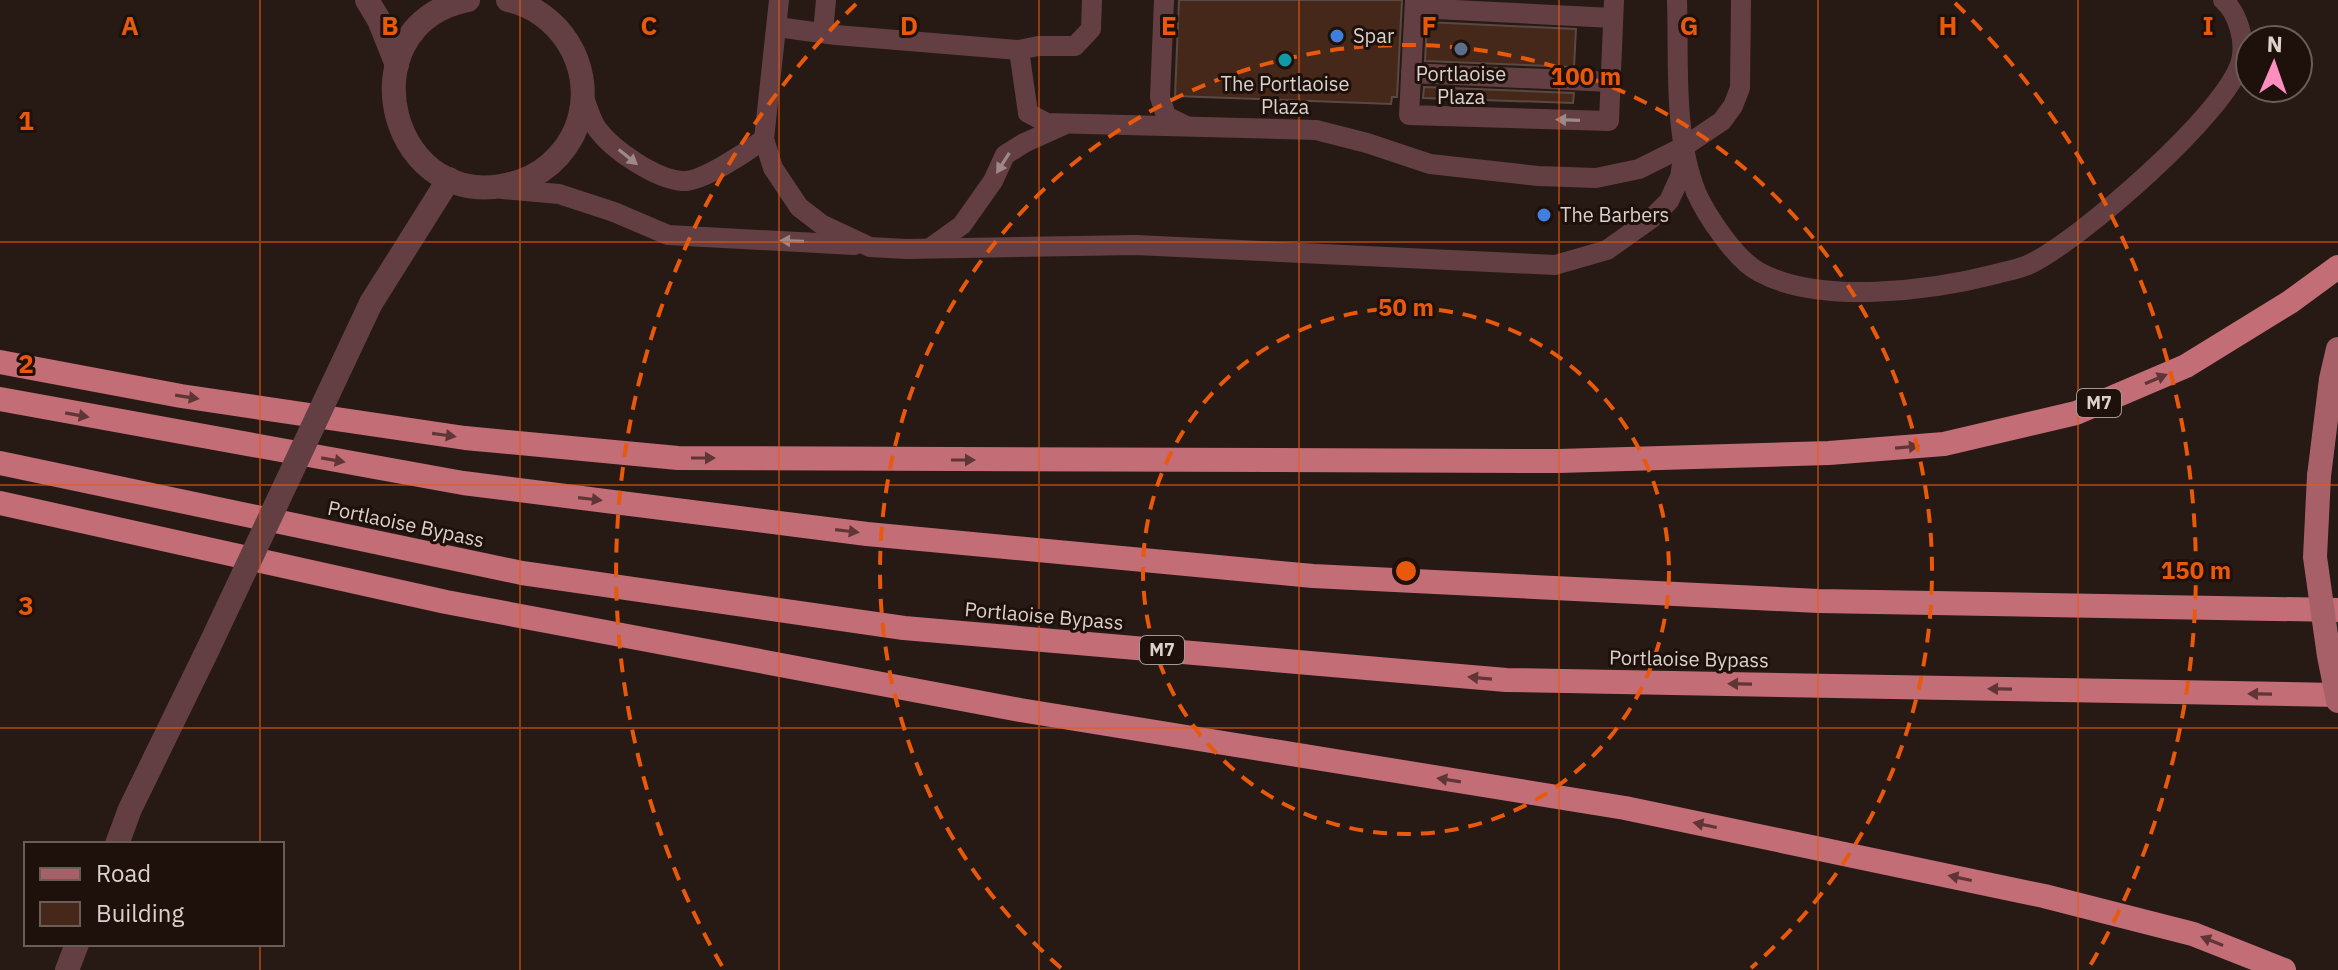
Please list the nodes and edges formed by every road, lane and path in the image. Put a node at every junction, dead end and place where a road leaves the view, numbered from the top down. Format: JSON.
{"nodes":[{"id":1,"x":367,"y":0,"type":"edge"},
{"id":2,"x":463,"y":0,"type":"edge"},
{"id":3,"x":508,"y":0,"type":"edge"},
{"id":4,"x":779,"y":0,"type":"edge"},
{"id":5,"x":826,"y":0,"type":"edge"},
{"id":6,"x":1092,"y":0,"type":"edge"},
{"id":7,"x":1164,"y":0,"type":"edge"},
{"id":8,"x":1677,"y":0,"type":"edge"},
{"id":9,"x":1741,"y":0,"type":"edge"},
{"id":10,"x":2223,"y":0,"type":"edge"},
{"id":11,"x":2243,"y":0,"type":"edge"},
{"id":12,"x":1415,"y":4,"type":"edge"},
{"id":13,"x":546,"y":7,"type":"edge"},
{"id":14,"x":1613,"y":9,"type":"edge"},
{"id":15,"x":2238,"y":24,"type":"edge"},
{"id":16,"x":2248,"y":24,"type":"edge"},
{"id":17,"x":777,"y":27,"type":"junction"},
{"id":18,"x":823,"y":33,"type":"junction"},
{"id":19,"x":1019,"y":50,"type":"junction"},
{"id":20,"x":397,"y":65,"type":"junction"},
{"id":21,"x":1411,"y":73,"type":"junction"},
{"id":22,"x":2234,"y":79,"type":"edge"},
{"id":23,"x":1611,"y":82,"type":"junction"},
{"id":24,"x":583,"y":96,"type":"junction"},
{"id":25,"x":1068,"y":124,"type":"junction"},
{"id":26,"x":1186,"y":126,"type":"junction"},
{"id":27,"x":764,"y":139,"type":"junction"},
{"id":28,"x":1685,"y":146,"type":"junction"},
{"id":29,"x":449,"y":179,"type":"junction"},
{"id":30,"x":489,"y":188,"type":"junction"},
{"id":31,"x":870,"y":247,"type":"junction"},
{"id":32,"x":930,"y":248,"type":"junction"},
{"id":33,"x":2338,"y":267,"type":"edge"},
{"id":34,"x":2338,"y":349,"type":"edge"},
{"id":35,"x":0,"y":362,"type":"edge"},
{"id":36,"x":0,"y":399,"type":"edge"},
{"id":37,"x":0,"y":463,"type":"edge"},
{"id":38,"x":0,"y":503,"type":"edge"},
{"id":39,"x":2338,"y":610,"type":"edge"},
{"id":40,"x":2338,"y":698,"type":"edge"},
{"id":41,"x":118,"y":842,"type":"edge"},
{"id":42,"x":76,"y":946,"type":"edge"},
{"id":43,"x":67,"y":970,"type":"edge"},
{"id":44,"x":2284,"y":970,"type":"edge"}],
"edges":[{"from":1,"to":20,"type":"street"},
{"from":2,"to":20,"type":"street"},
{"from":3,"to":13,"type":"street"},
{"from":4,"to":17,"type":"lane"},
{"from":5,"to":18,"type":"lane"},
{"from":6,"to":19,"type":"lane"},
{"from":7,"to":26,"type":"lane"},
{"from":8,"to":28,"type":"lane"},
{"from":9,"to":28,"type":"lane"},
{"from":10,"to":15,"type":"lane"},
{"from":11,"to":16,"type":"lane"},
{"from":12,"to":14,"type":"lane"},
{"from":12,"to":21,"type":"lane"},
{"from":13,"to":24,"type":"street"},
{"from":14,"to":23,"type":"lane"},
{"from":17,"to":18,"type":"lane"},
{"from":17,"to":27,"type":"lane"},
{"from":18,"to":19,"type":"lane"},
{"from":19,"to":25,"type":"lane"},
{"from":20,"to":29,"type":"street"},
{"from":21,"to":23,"type":"lane"},
{"from":23,"to":21,"type":"lane","one_way":true},
{"from":22,"to":28,"type":"lane"},
{"from":24,"to":27,"type":"lane","one_way":true},
{"from":24,"to":30,"type":"street"},
{"from":25,"to":26,"type":"lane"},
{"from":25,"to":32,"type":"lane","one_way":true},
{"from":26,"to":28,"type":"lane"},
{"from":27,"to":31,"type":"lane"},
{"from":28,"to":32,"type":"lane"},
{"from":29,"to":30,"type":"street"},
{"from":29,"to":41,"type":"street","bridge":true},
{"from":31,"to":30,"type":"lane","one_way":true},
{"from":31,"to":32,"type":"lane"},
{"from":35,"to":33,"type":"highway","number":"M7","one_way":true},
{"from":34,"to":40,"type":"main road","bridge":true},
{"from":36,"to":39,"type":"highway","one_way":true},
{"from":40,"to":37,"type":"highway","name":"Portlaoise Bypass","number":"M7","one_way":true},
{"from":44,"to":38,"type":"highway","one_way":true},
{"from":42,"to":43,"type":"street"}]}
